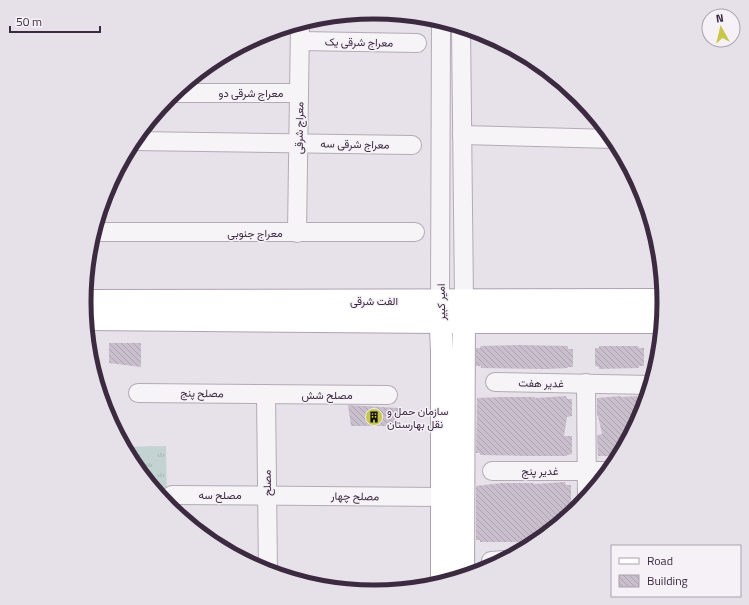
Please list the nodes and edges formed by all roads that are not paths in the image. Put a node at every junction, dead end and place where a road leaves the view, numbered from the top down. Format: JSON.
{"nodes":[{"id":1,"x":442,"y":27,"type":"edge"},
{"id":2,"x":300,"y":29,"type":"edge"},
{"id":3,"x":461,"y":33,"type":"edge"},
{"id":4,"x":300,"y":41,"type":"junction"},
{"id":5,"x":417,"y":43,"type":"dead end"},
{"id":6,"x":184,"y":93,"type":"edge"},
{"id":7,"x":299,"y":93,"type":"junction"},
{"id":8,"x":462,"y":135,"type":"junction"},
{"id":9,"x":605,"y":139,"type":"edge"},
{"id":10,"x":142,"y":141,"type":"edge"},
{"id":11,"x":298,"y":143,"type":"junction"},
{"id":12,"x":412,"y":145,"type":"dead end"},
{"id":13,"x":100,"y":232,"type":"edge"},
{"id":14,"x":297,"y":232,"type":"junction"},
{"id":15,"x":415,"y":232,"type":"dead end"},
{"id":16,"x":658,"y":300,"type":"edge"},
{"id":17,"x":91,"y":301,"type":"edge"},
{"id":18,"x":440,"y":311,"type":"junction"},
{"id":19,"x":464,"y":311,"type":"junction"},
{"id":20,"x":92,"y":319,"type":"edge"},
{"id":21,"x":657,"y":322,"type":"edge"},
{"id":22,"x":495,"y":382,"type":"dead end"},
{"id":23,"x":586,"y":384,"type":"junction"},
{"id":24,"x":646,"y":385,"type":"edge"},
{"id":25,"x":138,"y":392,"type":"dead end"},
{"id":26,"x":266,"y":394,"type":"junction"},
{"id":27,"x":388,"y":395,"type":"dead end"},
{"id":28,"x":492,"y":471,"type":"dead end"},
{"id":29,"x":587,"y":471,"type":"junction"},
{"id":30,"x":602,"y":471,"type":"edge"},
{"id":31,"x":587,"y":490,"type":"edge"},
{"id":32,"x":172,"y":496,"type":"dead end"},
{"id":33,"x":268,"y":496,"type":"junction"},
{"id":34,"x":442,"y":497,"type":"junction"},
{"id":35,"x":268,"y":565,"type":"edge"},
{"id":36,"x":462,"y":572,"type":"edge"},
{"id":37,"x":442,"y":578,"type":"edge"}],
"edges":[{"from":1,"to":18,"type":"street","name":"امیر کبیر"},
{"from":2,"to":4,"type":"street","name":"معراج شرقی"},
{"from":3,"to":8,"type":"street","name":"امیر کبیر"},
{"from":4,"to":5,"type":"street","name":"معراج شرقی یک"},
{"from":4,"to":7,"type":"street","name":"معراج شرقی"},
{"from":6,"to":7,"type":"street","name":"معراج شرقی دو"},
{"from":7,"to":11,"type":"street","name":"معراج شرقی"},
{"from":8,"to":9,"type":"street"},
{"from":8,"to":19,"type":"street","name":"امیر کبیر"},
{"from":10,"to":11,"type":"street","name":"معراج شرقی سه"},
{"from":11,"to":12,"type":"street","name":"معراج شرقی سه"},
{"from":11,"to":14,"type":"street","name":"معراج شرقی"},
{"from":13,"to":14,"type":"street","name":"معراج جنوبی"},
{"from":14,"to":15,"type":"street","name":"معراج جنوبی"},
{"from":16,"to":19,"type":"main road","name":"الفت شرقی"},
{"from":17,"to":18,"type":"main road","name":"الفت شرقی"},
{"from":18,"to":19,"type":"main road","name":"الفت شرقی"},
{"from":18,"to":20,"type":"main road","name":"الفت شرقی"},
{"from":18,"to":34,"type":"main road","name":"امیر کبیر"},
{"from":19,"to":21,"type":"main road","name":"الفت شرقی"},
{"from":19,"to":36,"type":"main road","name":"امیر کبیر"},
{"from":22,"to":23,"type":"street","name":"غدیر هفت"},
{"from":23,"to":24,"type":"street","name":"غدیر هفت"},
{"from":23,"to":29,"type":"street"},
{"from":25,"to":26,"type":"street","name":"مصلح پنج"},
{"from":26,"to":27,"type":"street","name":"مصلح شش"},
{"from":26,"to":33,"type":"street","name":"مصلح"},
{"from":28,"to":29,"type":"street","name":"غدیر پنج"},
{"from":29,"to":30,"type":"street","name":"غدیر پنج"},
{"from":29,"to":31,"type":"street"},
{"from":32,"to":33,"type":"street","name":"مصلح سه"},
{"from":33,"to":34,"type":"street","name":"مصلح چهار"},
{"from":33,"to":35,"type":"street","name":"مصلح"},
{"from":34,"to":37,"type":"main road","name":"امیر کبیر"}]}
